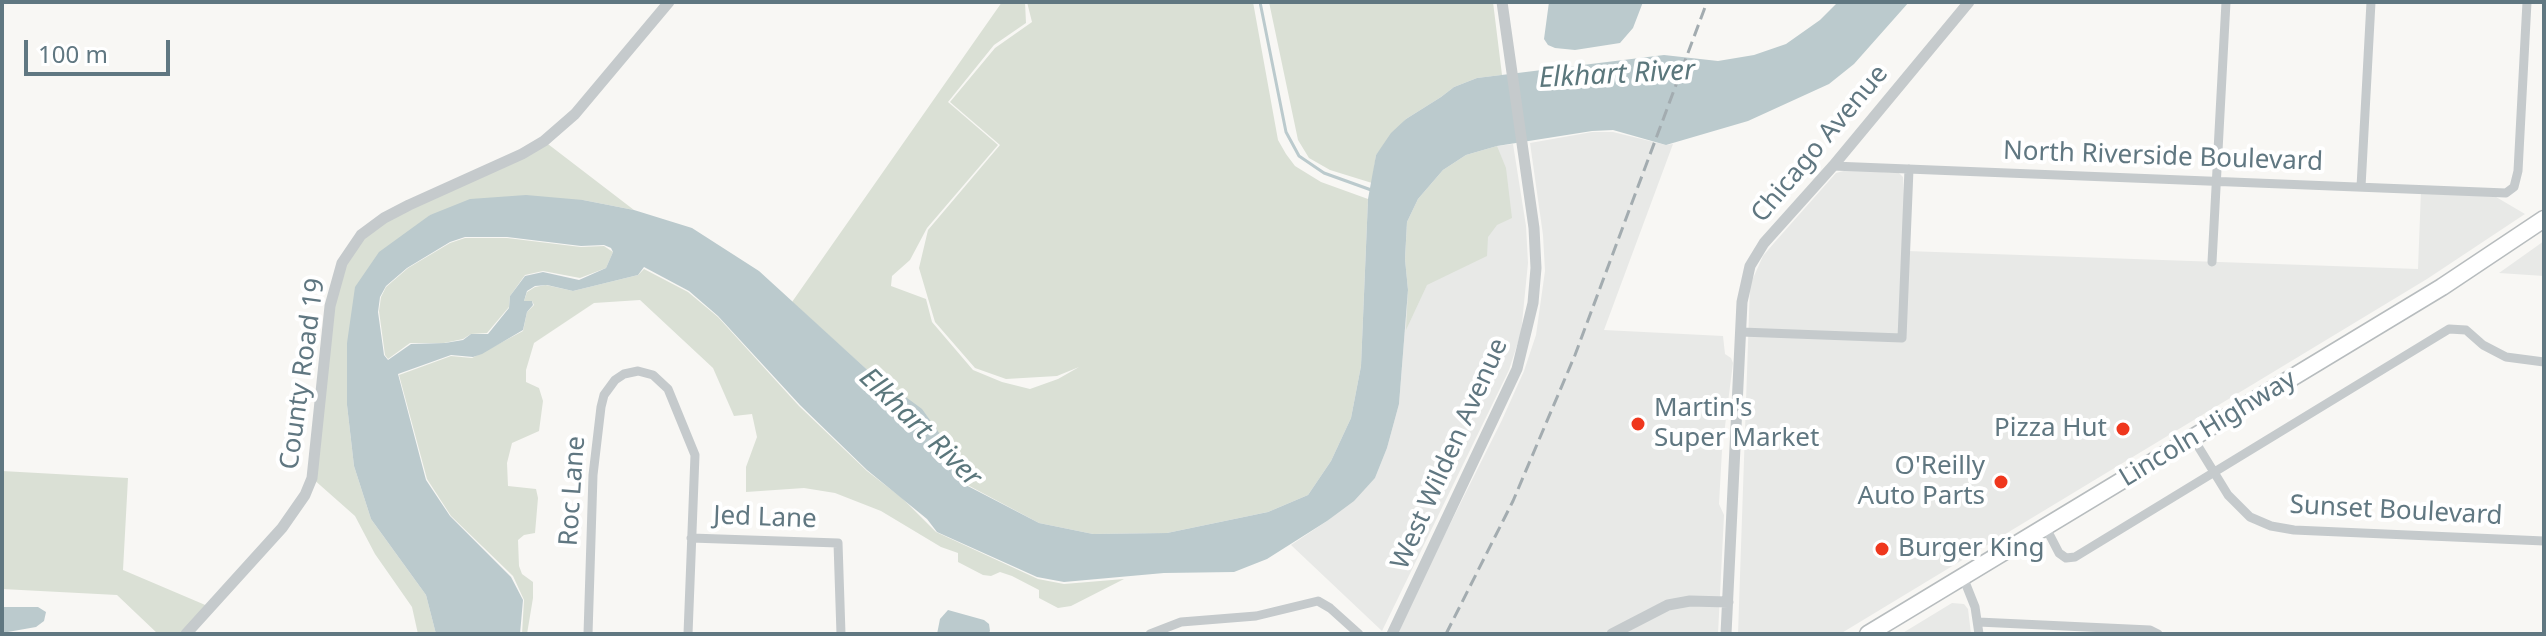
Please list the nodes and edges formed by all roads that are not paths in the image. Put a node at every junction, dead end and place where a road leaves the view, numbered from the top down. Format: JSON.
{"nodes":[{"id":1,"x":669,"y":2,"type":"edge"},
{"id":2,"x":1502,"y":2,"type":"edge"},
{"id":3,"x":1969,"y":2,"type":"edge"},
{"id":4,"x":2226,"y":2,"type":"edge"},
{"id":5,"x":2371,"y":2,"type":"edge"},
{"id":6,"x":2527,"y":2,"type":"edge"},
{"id":7,"x":1833,"y":166,"type":"junction"},
{"id":8,"x":1909,"y":169,"type":"junction"},
{"id":9,"x":2216,"y":182,"type":"junction"},
{"id":10,"x":2361,"y":187,"type":"junction"},
{"id":11,"x":2544,"y":219,"type":"edge"},
{"id":12,"x":2212,"y":262,"type":"dead end"},
{"id":13,"x":1741,"y":332,"type":"junction"},
{"id":14,"x":2544,"y":362,"type":"edge"},
{"id":15,"x":2193,"y":438,"type":"junction"},
{"id":16,"x":2213,"y":473,"type":"junction"},
{"id":17,"x":2045,"y":526,"type":"junction"},
{"id":18,"x":691,"y":538,"type":"junction"},
{"id":19,"x":2544,"y":541,"type":"edge"},
{"id":20,"x":1963,"y":577,"type":"junction"},
{"id":21,"x":1728,"y":602,"type":"junction"},
{"id":22,"x":1978,"y":622,"type":"junction"},
{"id":23,"x":1176,"y":629,"type":"edge"},
{"id":24,"x":186,"y":634,"type":"edge"},
{"id":25,"x":588,"y":634,"type":"edge"},
{"id":26,"x":688,"y":634,"type":"edge"},
{"id":27,"x":841,"y":634,"type":"edge"},
{"id":28,"x":1150,"y":634,"type":"edge"},
{"id":29,"x":1359,"y":634,"type":"edge"},
{"id":30,"x":1392,"y":634,"type":"edge"},
{"id":31,"x":1612,"y":634,"type":"edge"},
{"id":32,"x":1726,"y":634,"type":"edge"},
{"id":33,"x":1868,"y":634,"type":"edge"},
{"id":34,"x":1979,"y":634,"type":"edge"},
{"id":35,"x":2158,"y":634,"type":"edge"}],
"edges":[{"from":1,"to":24,"type":"street","name":"County Road 19"},
{"from":2,"to":30,"type":"street","name":"West Wilden Avenue"},
{"from":3,"to":7,"type":"street","name":"Chicago Avenue"},
{"from":4,"to":9,"type":"street"},
{"from":5,"to":10,"type":"street"},
{"from":6,"to":10,"type":"street","name":"North Riverside Boulevard"},
{"from":7,"to":8,"type":"street","name":"North Riverside Boulevard"},
{"from":7,"to":13,"type":"street","name":"Chicago Avenue"},
{"from":8,"to":9,"type":"street","name":"North Riverside Boulevard"},
{"from":8,"to":13,"type":"street"},
{"from":9,"to":10,"type":"street","name":"North Riverside Boulevard"},
{"from":9,"to":12,"type":"street"},
{"from":11,"to":15,"type":"highway","name":"Lincoln Highway"},
{"from":13,"to":21,"type":"street","name":"Chicago Avenue"},
{"from":14,"to":16,"type":"street"},
{"from":15,"to":16,"type":"street","name":"Sunset Boulevard"},
{"from":15,"to":17,"type":"highway","name":"Lincoln Highway"},
{"from":16,"to":17,"type":"street"},
{"from":16,"to":19,"type":"street","name":"Sunset Boulevard"},
{"from":17,"to":20,"type":"highway","name":"Lincoln Highway"},
{"from":18,"to":25,"type":"street","name":"Roc Lane"},
{"from":18,"to":26,"type":"street"},
{"from":18,"to":27,"type":"street","name":"Jed Lane"},
{"from":20,"to":22,"type":"street"},
{"from":20,"to":33,"type":"highway","name":"Lincoln Highway"},
{"from":21,"to":31,"type":"street"},
{"from":21,"to":32,"type":"street","name":"Chicago Avenue"},
{"from":22,"to":34,"type":"street"},
{"from":22,"to":35,"type":"street"},
{"from":23,"to":28,"type":"street"},
{"from":23,"to":29,"type":"street"}]}
